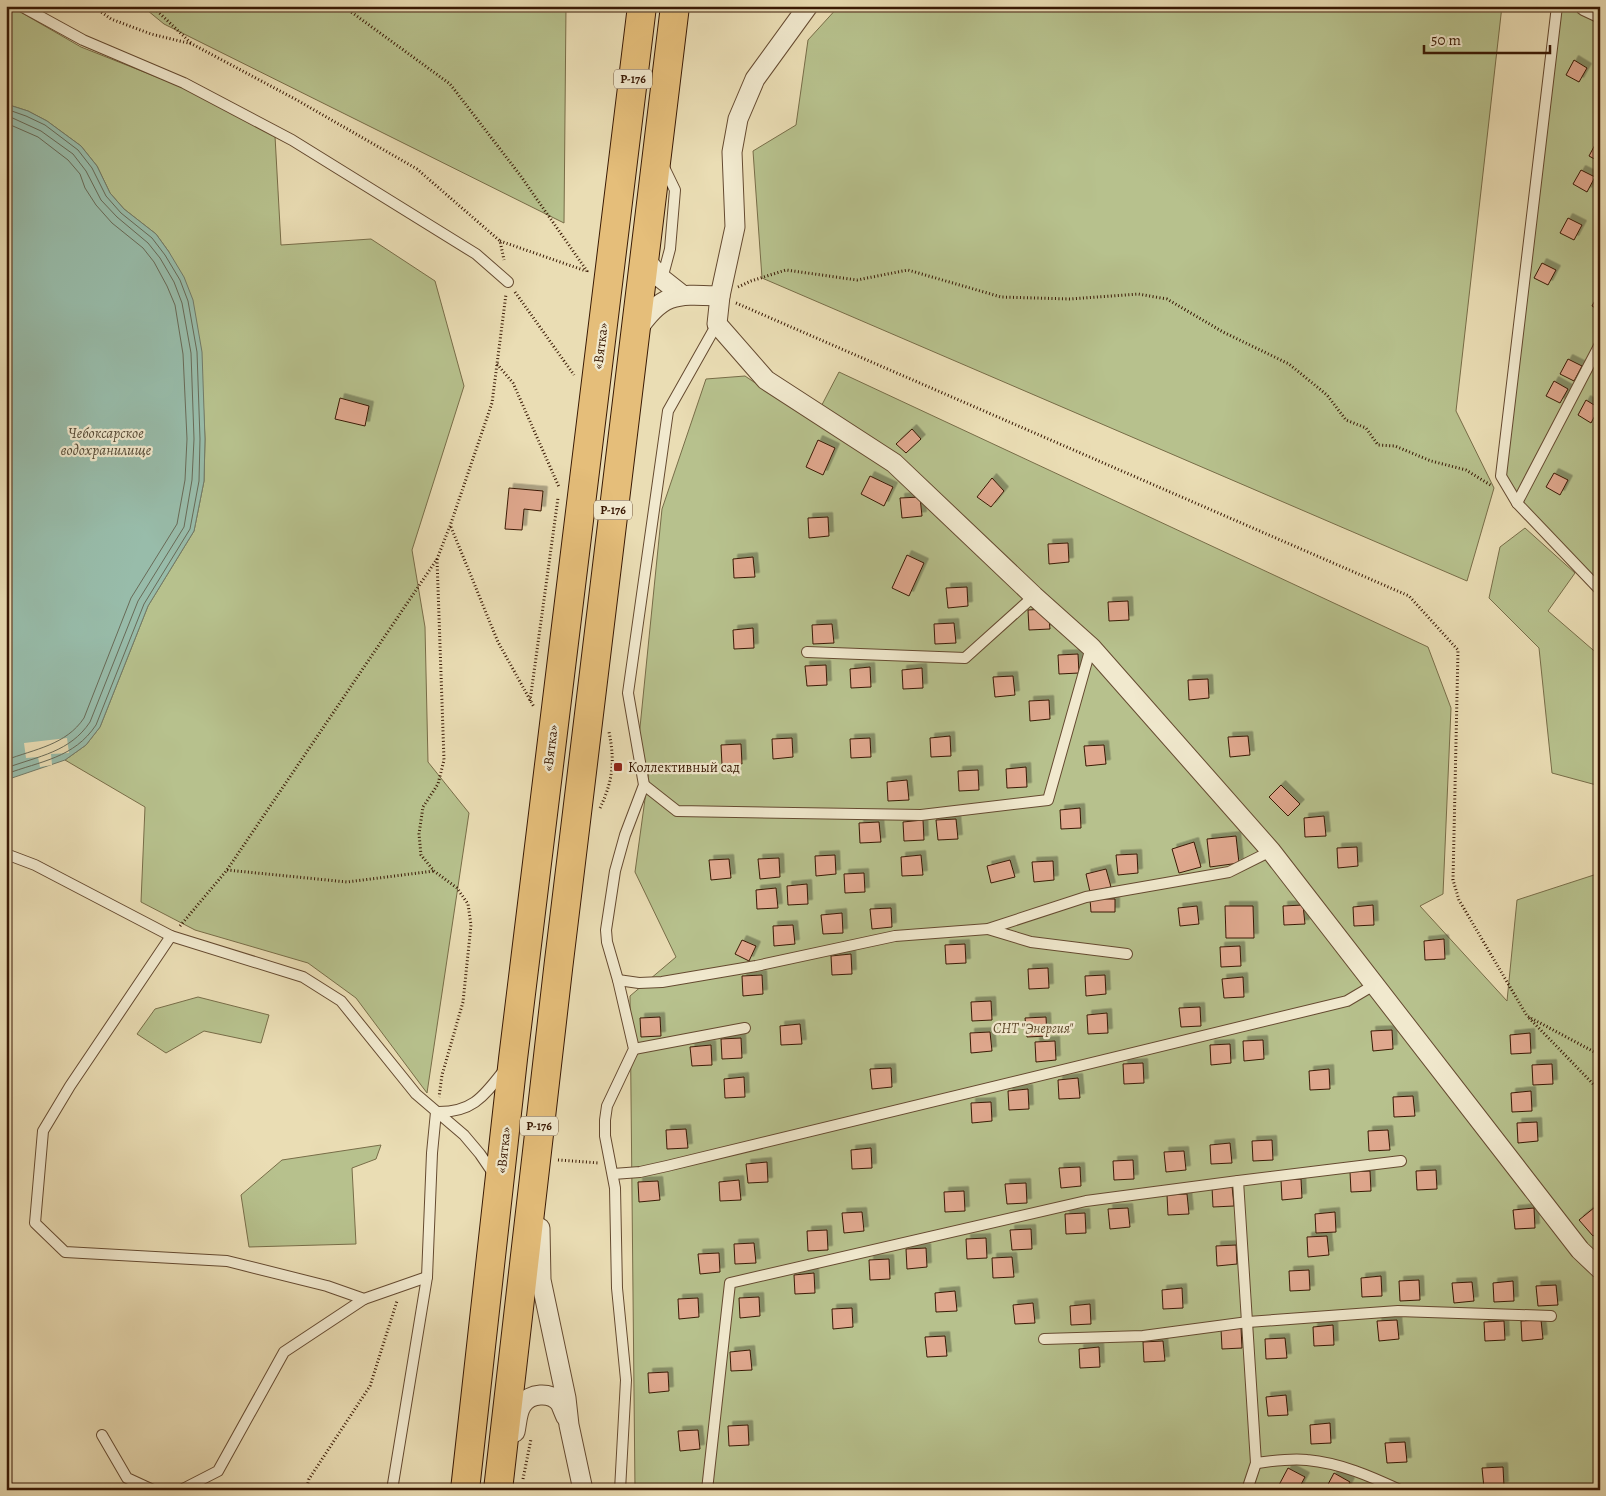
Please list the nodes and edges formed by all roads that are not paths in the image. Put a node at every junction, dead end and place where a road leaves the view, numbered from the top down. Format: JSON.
{"nodes":[{"id":1,"x":21,"y":6,"type":"edge"},
{"id":2,"x":642,"y":6,"type":"edge"},
{"id":3,"x":675,"y":6,"type":"edge"},
{"id":4,"x":808,"y":6,"type":"edge"},
{"id":5,"x":1557,"y":6,"type":"edge"},
{"id":6,"x":1586,"y":6,"type":"edge"},
{"id":7,"x":1600,"y":13,"type":"edge"},
{"id":8,"x":622,"y":84,"type":"dead end"},
{"id":9,"x":624,"y":151,"type":"junction"},
{"id":10,"x":656,"y":152,"type":"junction"},
{"id":11,"x":643,"y":257,"type":"junction"},
{"id":12,"x":662,"y":279,"type":"junction"},
{"id":13,"x":508,"y":282,"type":"road end"},
{"id":14,"x":681,"y":294,"type":"junction"},
{"id":15,"x":720,"y":296,"type":"junction"},
{"id":16,"x":718,"y":324,"type":"junction"},
{"id":17,"x":634,"y":336,"type":"junction"},
{"id":18,"x":1600,"y":344,"type":"edge"},
{"id":19,"x":1517,"y":503,"type":"junction"},
{"id":20,"x":1600,"y":590,"type":"edge"},
{"id":21,"x":1034,"y":596,"type":"junction"},
{"id":22,"x":1091,"y":647,"type":"junction"},
{"id":23,"x":807,"y":652,"type":"dead end"},
{"id":24,"x":644,"y":785,"type":"junction"},
{"id":25,"x":1271,"y":851,"type":"junction"},
{"id":26,"x":6,"y":854,"type":"edge"},
{"id":27,"x":988,"y":929,"type":"junction"},
{"id":28,"x":171,"y":936,"type":"junction"},
{"id":29,"x":1127,"y":954,"type":"dead end"},
{"id":30,"x":618,"y":980,"type":"junction"},
{"id":31,"x":1374,"y":985,"type":"junction"},
{"id":32,"x":745,"y":1028,"type":"dead end"},
{"id":33,"x":634,"y":1049,"type":"junction"},
{"id":34,"x":513,"y":1059,"type":"junction"},
{"id":35,"x":544,"y":1083,"type":"junction"},
{"id":36,"x":436,"y":1112,"type":"junction"},
{"id":37,"x":1401,"y":1161,"type":"dead end"},
{"id":38,"x":611,"y":1169,"type":"junction"},
{"id":39,"x":1238,"y":1181,"type":"junction"},
{"id":40,"x":499,"y":1183,"type":"junction"},
{"id":41,"x":1600,"y":1269,"type":"edge"},
{"id":42,"x":427,"y":1277,"type":"junction"},
{"id":43,"x":364,"y":1299,"type":"junction"},
{"id":44,"x":1551,"y":1316,"type":"dead end"},
{"id":45,"x":1248,"y":1322,"type":"junction"},
{"id":46,"x":1044,"y":1339,"type":"dead end"},
{"id":47,"x":570,"y":1425,"type":"junction"},
{"id":48,"x":102,"y":1436,"type":"dead end"},
{"id":49,"x":1256,"y":1462,"type":"junction"},
{"id":50,"x":510,"y":1485,"type":"edge"},
{"id":51,"x":153,"y":1490,"type":"edge"},
{"id":52,"x":182,"y":1490,"type":"edge"},
{"id":53,"x":392,"y":1490,"type":"edge"},
{"id":54,"x":465,"y":1490,"type":"edge"},
{"id":55,"x":504,"y":1490,"type":"edge"},
{"id":56,"x":583,"y":1490,"type":"edge"},
{"id":57,"x":620,"y":1490,"type":"edge"},
{"id":58,"x":707,"y":1490,"type":"edge"},
{"id":59,"x":1247,"y":1490,"type":"edge"},
{"id":60,"x":1400,"y":1490,"type":"edge"}],
"edges":[{"from":1,"to":13,"type":"lane"},
{"from":2,"to":9,"type":"highway","name":"«Вятка»","number":"Р-176"},
{"from":3,"to":10,"type":"highway","number":"Р-176"},
{"from":4,"to":15,"type":"street"},
{"from":5,"to":19,"type":"lane"},
{"from":6,"to":7,"type":"street"},
{"from":8,"to":9,"type":"lane"},
{"from":9,"to":34,"type":"highway","name":"«Вятка»","number":"Р-176"},
{"from":10,"to":11,"type":"highway","number":"Р-176"},
{"from":10,"to":12,"type":"lane"},
{"from":11,"to":12,"type":"street"},
{"from":11,"to":17,"type":"highway","number":"Р-176"},
{"from":12,"to":14,"type":"street"},
{"from":14,"to":15,"type":"street"},
{"from":14,"to":17,"type":"street"},
{"from":15,"to":16,"type":"street"},
{"from":16,"to":21,"type":"street"},
{"from":16,"to":24,"type":"lane"},
{"from":17,"to":35,"type":"highway","number":"Р-176"},
{"from":18,"to":19,"type":"lane"},
{"from":19,"to":20,"type":"lane"},
{"from":21,"to":22,"type":"street"},
{"from":21,"to":23,"type":"lane"},
{"from":22,"to":24,"type":"lane"},
{"from":22,"to":25,"type":"street"},
{"from":24,"to":30,"type":"lane"},
{"from":25,"to":27,"type":"lane"},
{"from":25,"to":31,"type":"street"},
{"from":26,"to":28,"type":"lane"},
{"from":27,"to":29,"type":"lane"},
{"from":27,"to":30,"type":"lane"},
{"from":28,"to":36,"type":"lane"},
{"from":28,"to":43,"type":"lane"},
{"from":30,"to":33,"type":"lane"},
{"from":31,"to":38,"type":"lane"},
{"from":31,"to":41,"type":"street"},
{"from":32,"to":33,"type":"lane"},
{"from":33,"to":38,"type":"lane"},
{"from":34,"to":36,"type":"lane"},
{"from":34,"to":40,"type":"highway","name":"«Вятка»","number":"Р-176"},
{"from":35,"to":47,"type":"street"},
{"from":35,"to":50,"type":"highway","number":"Р-176"},
{"from":36,"to":40,"type":"lane"},
{"from":36,"to":42,"type":"lane"},
{"from":37,"to":39,"type":"lane"},
{"from":38,"to":57,"type":"lane"},
{"from":39,"to":45,"type":"lane"},
{"from":39,"to":58,"type":"lane"},
{"from":40,"to":54,"type":"highway","name":"«Вятка»","number":"Р-176"},
{"from":42,"to":43,"type":"lane"},
{"from":42,"to":53,"type":"lane"},
{"from":43,"to":52,"type":"lane"},
{"from":44,"to":45,"type":"lane"},
{"from":45,"to":46,"type":"lane"},
{"from":45,"to":49,"type":"lane"},
{"from":47,"to":55,"type":"street"},
{"from":47,"to":56,"type":"street"},
{"from":48,"to":51,"type":"lane"},
{"from":49,"to":59,"type":"lane"},
{"from":49,"to":60,"type":"lane"}]}
